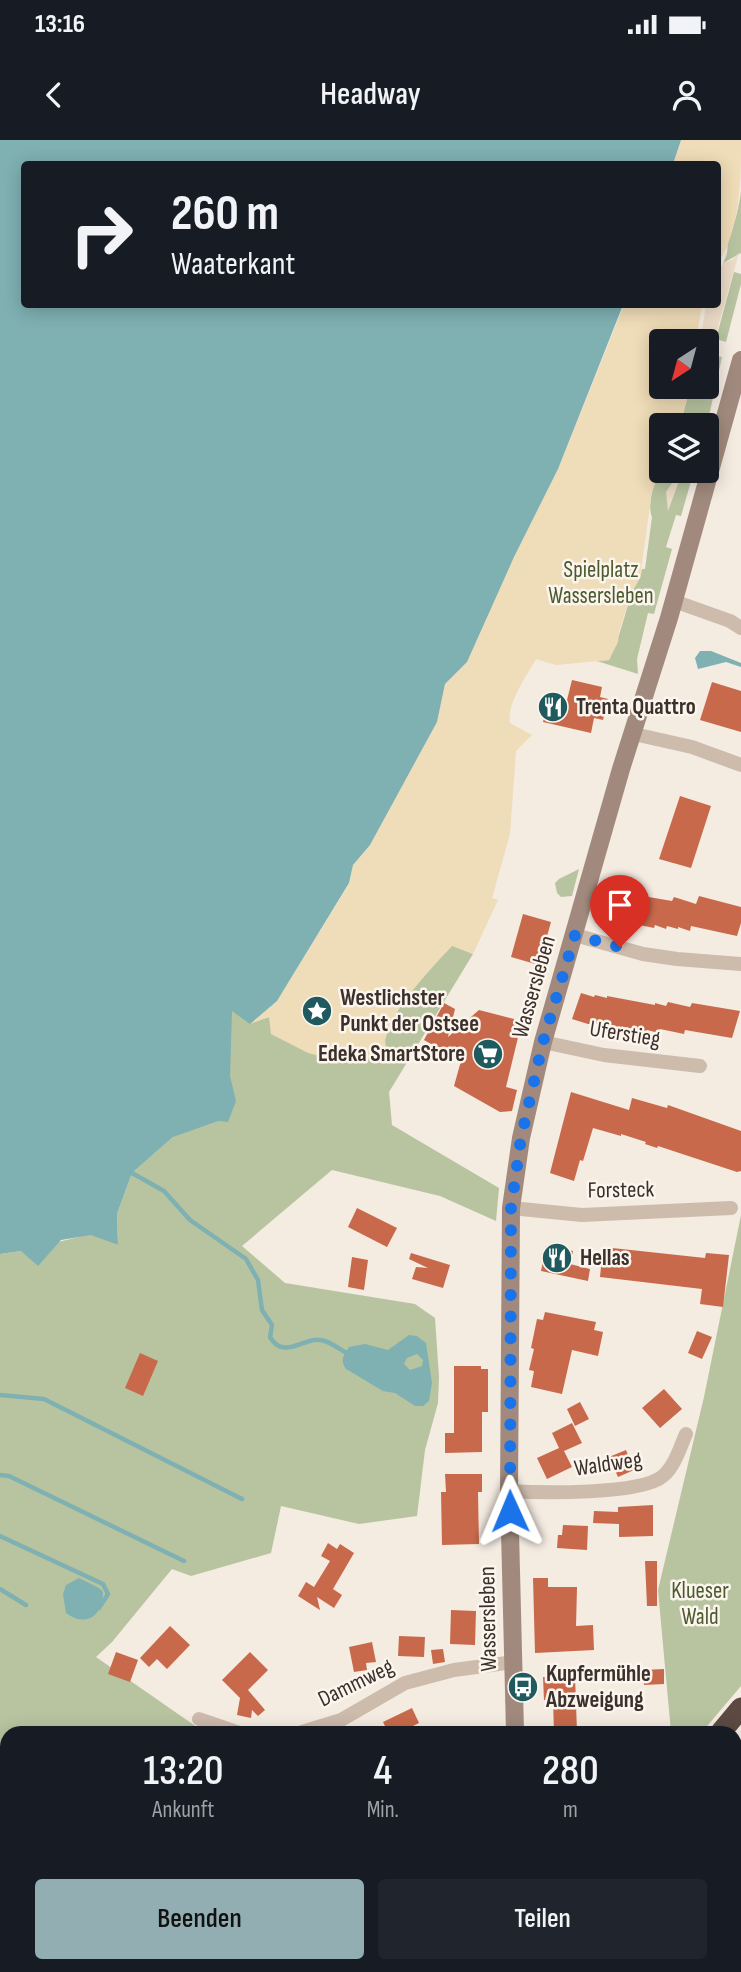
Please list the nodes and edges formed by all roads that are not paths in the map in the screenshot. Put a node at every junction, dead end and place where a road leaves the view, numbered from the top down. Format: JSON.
{"nodes":[{"id":1,"x":741,"y":360,"type":"edge"},
{"id":2,"x":674,"y":601,"type":"junction"},
{"id":3,"x":741,"y":628,"type":"edge"},
{"id":4,"x":634,"y":734,"type":"junction"},
{"id":5,"x":741,"y":765,"type":"edge"},
{"id":6,"x":575,"y":935,"type":"junction"},
{"id":7,"x":741,"y":964,"type":"edge"},
{"id":8,"x":543,"y":1042,"type":"junction"},
{"id":9,"x":700,"y":1066,"type":"dead end"},
{"id":10,"x":511,"y":1208,"type":"junction"},
{"id":11,"x":732,"y":1208,"type":"dead end"},
{"id":12,"x":686,"y":1434,"type":"dead end"},
{"id":13,"x":509,"y":1491,"type":"junction"},
{"id":14,"x":514,"y":1662,"type":"junction"},
{"id":15,"x":741,"y":1708,"type":"edge"},
{"id":16,"x":199,"y":1719,"type":"dead end"},
{"id":17,"x":219,"y":1726,"type":"edge"},
{"id":18,"x":322,"y":1726,"type":"edge"},
{"id":19,"x":515,"y":1726,"type":"edge"},
{"id":20,"x":726,"y":1726,"type":"edge"}],
"edges":[{"from":1,"to":2,"type":"street","name":"Wassersleben"},
{"from":2,"to":3,"type":"street"},
{"from":2,"to":4,"type":"street","name":"Wassersleben"},
{"from":4,"to":5,"type":"street"},
{"from":4,"to":6,"type":"street","name":"Wassersleben"},
{"from":6,"to":7,"type":"street"},
{"from":6,"to":8,"type":"street","name":"Wassersleben"},
{"from":8,"to":9,"type":"street","name":"Uferstieg"},
{"from":8,"to":10,"type":"street","name":"Wassersleben"},
{"from":10,"to":11,"type":"street","name":"Forsteck"},
{"from":10,"to":13,"type":"street","name":"Wassersleben"},
{"from":12,"to":13,"type":"street","name":"Waldweg"},
{"from":13,"to":14,"type":"street","name":"Wassersleben"},
{"from":14,"to":18,"type":"street","name":"Dammweg"},
{"from":14,"to":19,"type":"street","name":"Wassersleben"},
{"from":15,"to":20,"type":"highway"},
{"from":16,"to":17,"type":"street"}]}
